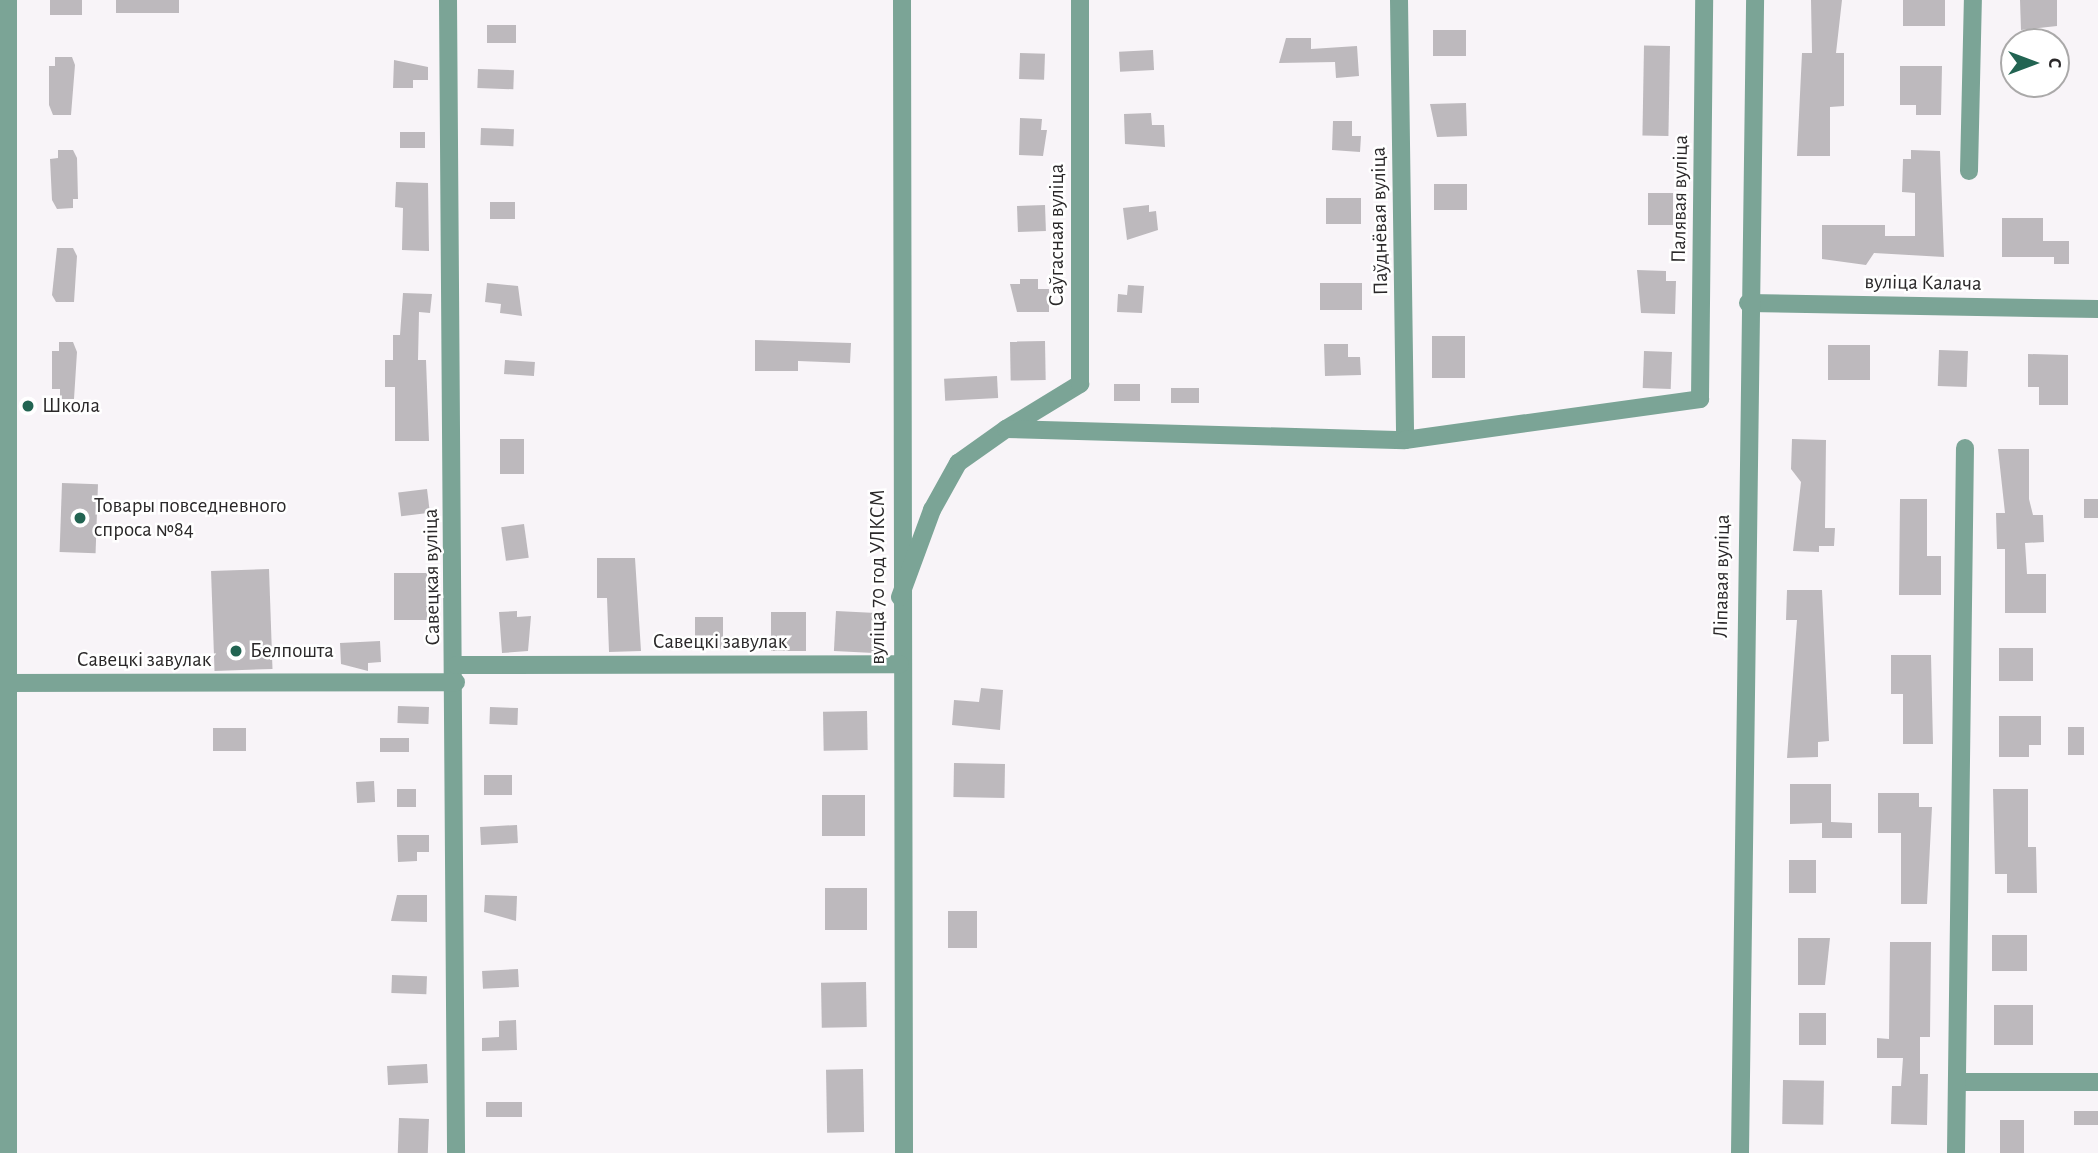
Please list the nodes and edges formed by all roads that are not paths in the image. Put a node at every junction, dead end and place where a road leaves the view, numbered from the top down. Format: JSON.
{"nodes":[{"id":1,"x":8,"y":0,"type":"edge"},
{"id":2,"x":448,"y":0,"type":"edge"},
{"id":3,"x":902,"y":0,"type":"edge"},
{"id":4,"x":1080,"y":0,"type":"edge"},
{"id":5,"x":1399,"y":0,"type":"edge"},
{"id":6,"x":1704,"y":0,"type":"edge"},
{"id":7,"x":1755,"y":0,"type":"edge"},
{"id":8,"x":1973,"y":0,"type":"edge"},
{"id":9,"x":1969,"y":171,"type":"dead end"},
{"id":10,"x":1748,"y":303,"type":"junction"},
{"id":11,"x":2098,"y":309,"type":"edge"},
{"id":12,"x":1006,"y":429,"type":"junction"},
{"id":13,"x":1405,"y":440,"type":"junction"},
{"id":14,"x":1965,"y":448,"type":"dead end"},
{"id":15,"x":900,"y":597,"type":"junction"},
{"id":16,"x":900,"y":664,"type":"junction"},
{"id":17,"x":456,"y":674,"type":"junction"},
{"id":18,"x":4,"y":683,"type":"edge"},
{"id":19,"x":1957,"y":1082,"type":"junction"},
{"id":20,"x":2098,"y":1082,"type":"edge"},
{"id":21,"x":8,"y":1153,"type":"edge"},
{"id":22,"x":456,"y":1153,"type":"edge"},
{"id":23,"x":904,"y":1153,"type":"edge"},
{"id":24,"x":1740,"y":1153,"type":"edge"},
{"id":25,"x":1956,"y":1153,"type":"edge"}],
"edges":[{"from":1,"to":18,"type":"street"},
{"from":2,"to":17,"type":"street","name":"Савецкая вуліца"},
{"from":3,"to":15,"type":"street","name":"вуліца 70 год УЛКСМ"},
{"from":4,"to":12,"type":"street","name":"Саўгасная вуліца"},
{"from":5,"to":13,"type":"street","name":"Паўднёвая вуліца"},
{"from":6,"to":13,"type":"street","name":"Палявая вуліца"},
{"from":7,"to":10,"type":"street","name":"Ліпавая вуліца"},
{"from":8,"to":9,"type":"street"},
{"from":10,"to":11,"type":"street","name":"вуліца Калача"},
{"from":10,"to":24,"type":"street","name":"Ліпавая вуліца"},
{"from":12,"to":13,"type":"street"},
{"from":12,"to":15,"type":"street"},
{"from":14,"to":19,"type":"street"},
{"from":15,"to":16,"type":"street","name":"вуліца 70 год УЛКСМ"},
{"from":16,"to":17,"type":"street","name":"Савецкі завулак"},
{"from":16,"to":23,"type":"street","name":"вуліца 70 год УЛКСМ"},
{"from":17,"to":18,"type":"street","name":"Савецкі завулак"},
{"from":17,"to":22,"type":"street","name":"Савецкая вуліца"},
{"from":18,"to":21,"type":"street"},
{"from":19,"to":20,"type":"street"},
{"from":19,"to":25,"type":"street"}]}
